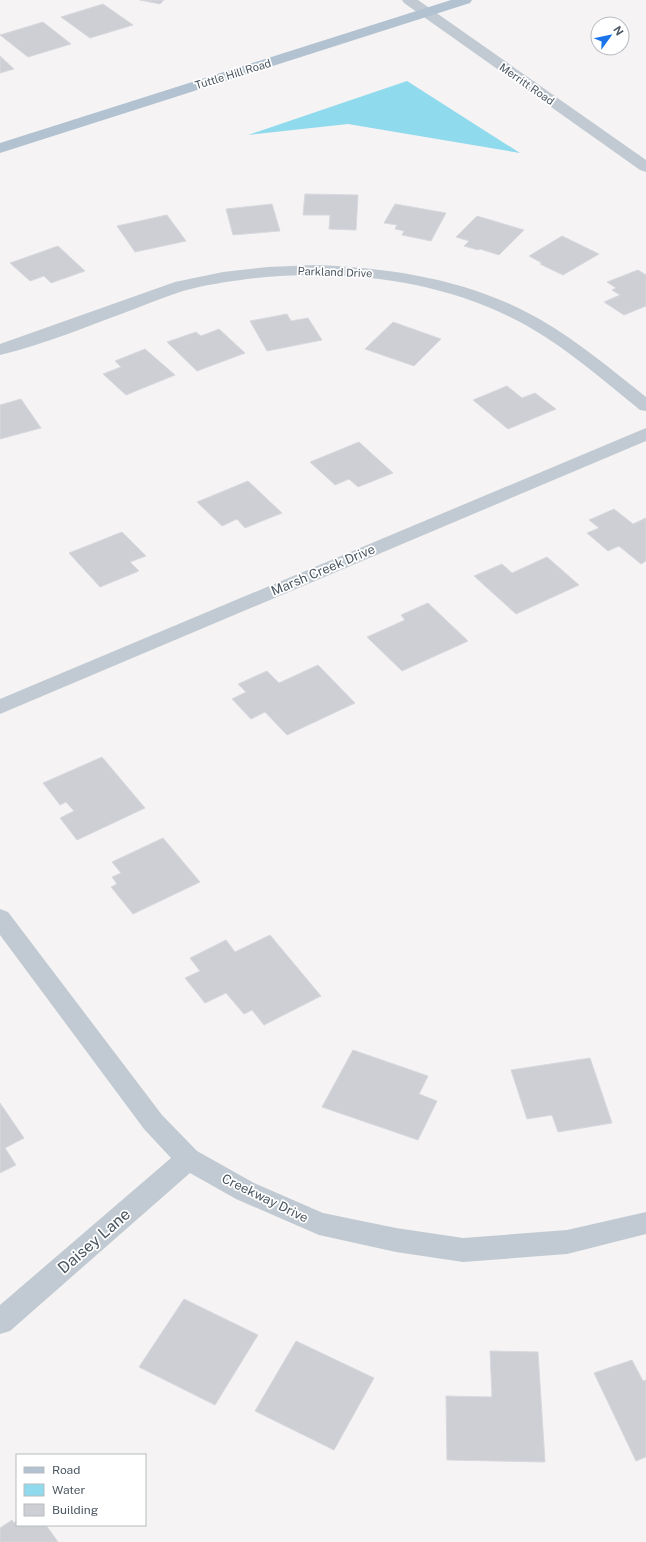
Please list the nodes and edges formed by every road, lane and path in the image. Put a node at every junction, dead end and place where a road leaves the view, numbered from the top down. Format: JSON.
{"nodes":[{"id":1,"x":409,"y":0,"type":"edge"},
{"id":2,"x":465,"y":0,"type":"edge"},
{"id":3,"x":426,"y":12,"type":"junction"},
{"id":4,"x":0,"y":148,"type":"edge"},
{"id":5,"x":646,"y":167,"type":"edge"},
{"id":6,"x":0,"y":350,"type":"edge"},
{"id":7,"x":646,"y":406,"type":"edge"},
{"id":8,"x":646,"y":434,"type":"edge"},
{"id":9,"x":0,"y":707,"type":"edge"},
{"id":10,"x":0,"y":918,"type":"edge"},
{"id":11,"x":188,"y":1159,"type":"junction"},
{"id":12,"x":646,"y":1223,"type":"edge"},
{"id":13,"x":0,"y":1322,"type":"edge"}],
"edges":[{"from":1,"to":3,"type":"street","name":"Merritt Road"},
{"from":2,"to":3,"type":"main road","name":"Tuttle Hill Road"},
{"from":3,"to":4,"type":"main road","name":"Tuttle Hill Road"},
{"from":3,"to":5,"type":"street","name":"Merritt Road"},
{"from":6,"to":7,"type":"street","name":"Parkland Drive"},
{"from":8,"to":9,"type":"street","name":"Marsh Creek Drive"},
{"from":10,"to":11,"type":"street","name":"Creekway Drive"},
{"from":11,"to":12,"type":"street","name":"Creekway Drive"},
{"from":11,"to":13,"type":"street","name":"Daisey Lane"}]}
